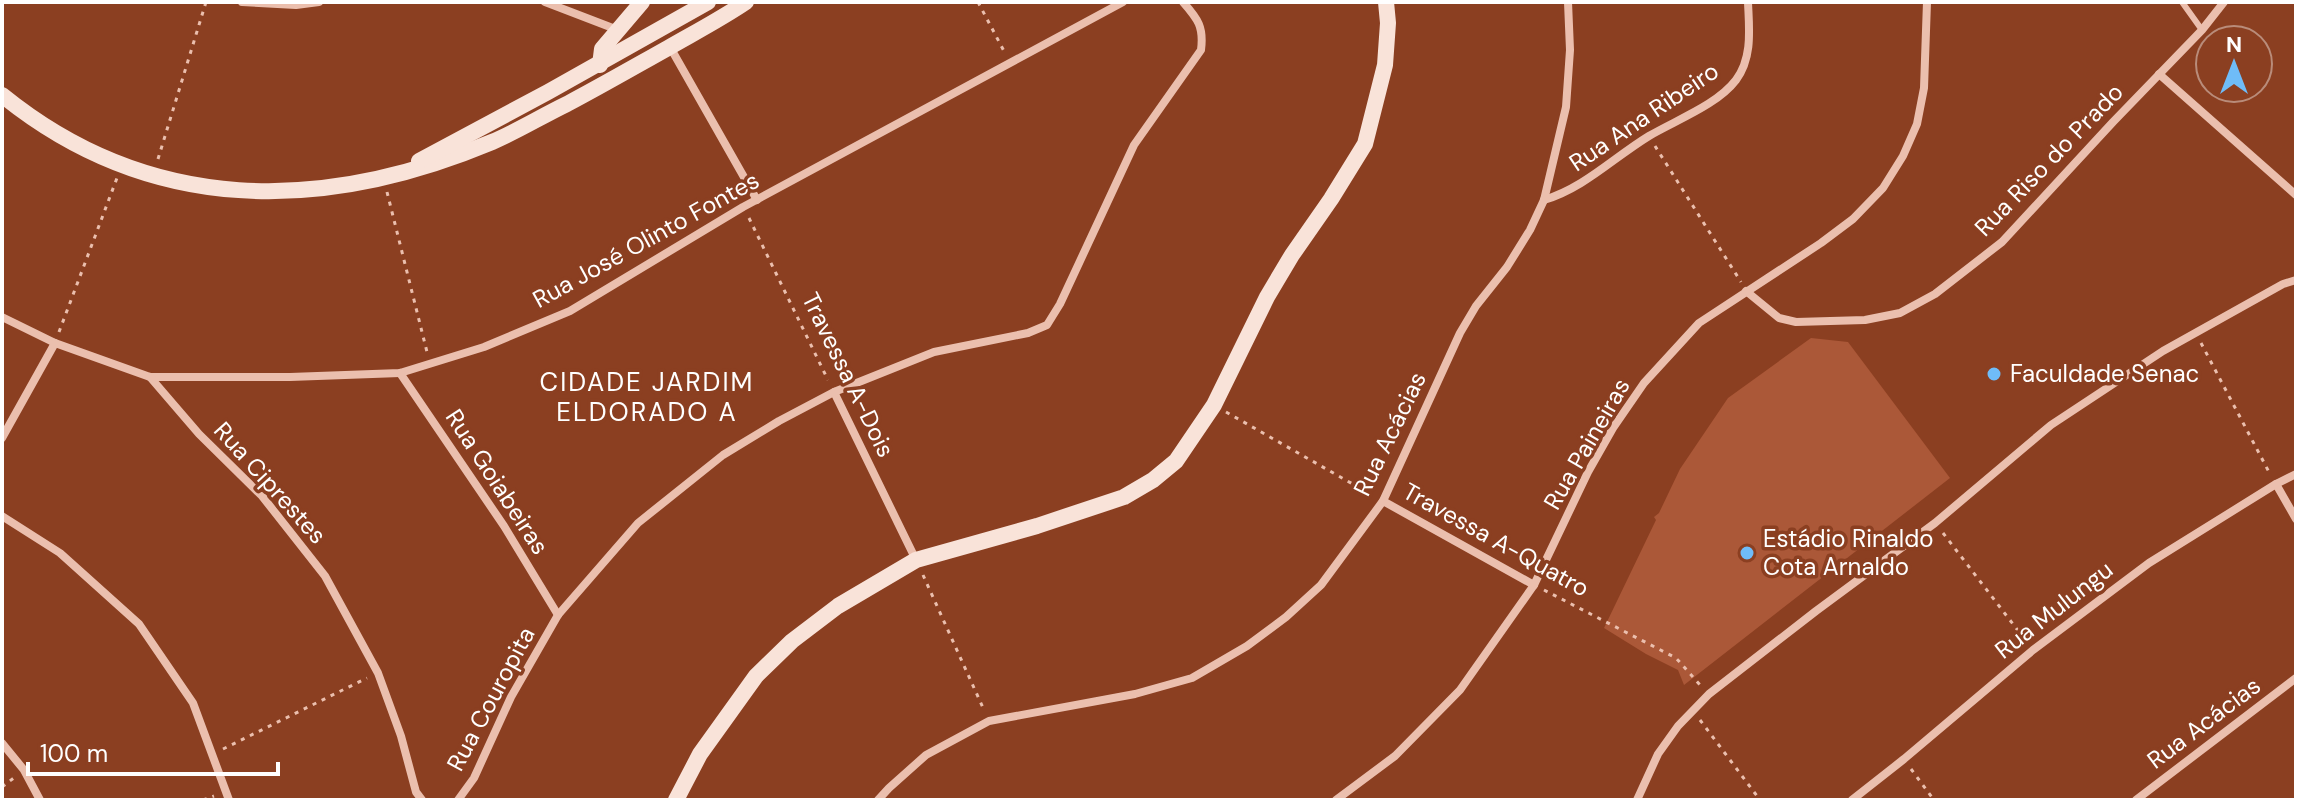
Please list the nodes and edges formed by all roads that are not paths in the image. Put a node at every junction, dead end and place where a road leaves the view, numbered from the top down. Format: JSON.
{"nodes":[{"id":1,"x":242,"y":2,"type":"edge"},
{"id":2,"x":319,"y":2,"type":"edge"},
{"id":3,"x":545,"y":2,"type":"edge"},
{"id":4,"x":642,"y":2,"type":"edge"},
{"id":5,"x":710,"y":2,"type":"edge"},
{"id":6,"x":746,"y":2,"type":"edge"},
{"id":7,"x":1123,"y":2,"type":"edge"},
{"id":8,"x":1183,"y":2,"type":"edge"},
{"id":9,"x":1386,"y":2,"type":"edge"},
{"id":10,"x":1568,"y":2,"type":"edge"},
{"id":11,"x":1748,"y":2,"type":"edge"},
{"id":12,"x":1927,"y":2,"type":"edge"},
{"id":13,"x":2182,"y":2,"type":"edge"},
{"id":14,"x":2224,"y":2,"type":"edge"},
{"id":15,"x":2198,"y":24,"type":"edge"},
{"id":16,"x":2207,"y":24,"type":"edge"},
{"id":17,"x":618,"y":30,"type":"junction"},
{"id":18,"x":2194,"y":38,"type":"edge"},
{"id":19,"x":670,"y":47,"type":"junction"},
{"id":20,"x":599,"y":62,"type":"junction"},
{"id":21,"x":2159,"y":74,"type":"junction"},
{"id":22,"x":2,"y":95,"type":"edge"},
{"id":23,"x":557,"y":109,"type":"junction"},
{"id":24,"x":390,"y":177,"type":"junction"},
{"id":25,"x":2296,"y":195,"type":"edge"},
{"id":26,"x":757,"y":200,"type":"junction"},
{"id":27,"x":1544,"y":200,"type":"junction"},
{"id":28,"x":2296,"y":280,"type":"edge"},
{"id":29,"x":1746,"y":291,"type":"junction"},
{"id":30,"x":2,"y":317,"type":"edge"},
{"id":31,"x":55,"y":343,"type":"junction"},
{"id":32,"x":400,"y":373,"type":"junction"},
{"id":33,"x":150,"y":377,"type":"junction"},
{"id":34,"x":834,"y":392,"type":"junction"},
{"id":35,"x":2,"y":438,"type":"edge"},
{"id":36,"x":2296,"y":474,"type":"edge"},
{"id":37,"x":2276,"y":484,"type":"junction"},
{"id":38,"x":1383,"y":501,"type":"junction"},
{"id":39,"x":2,"y":516,"type":"edge"},
{"id":40,"x":2296,"y":519,"type":"edge"},
{"id":41,"x":916,"y":560,"type":"junction"},
{"id":42,"x":1534,"y":585,"type":"junction"},
{"id":43,"x":558,"y":615,"type":"junction"},
{"id":44,"x":2296,"y":678,"type":"edge"},
{"id":45,"x":2,"y":743,"type":"edge"},
{"id":46,"x":40,"y":800,"type":"edge"},
{"id":47,"x":229,"y":800,"type":"edge"},
{"id":48,"x":422,"y":800,"type":"edge"},
{"id":49,"x":458,"y":800,"type":"edge"},
{"id":50,"x":676,"y":800,"type":"edge"},
{"id":51,"x":878,"y":800,"type":"edge"},
{"id":52,"x":1336,"y":800,"type":"edge"},
{"id":53,"x":1637,"y":800,"type":"edge"},
{"id":54,"x":1852,"y":800,"type":"edge"},
{"id":55,"x":2136,"y":800,"type":"edge"}],
"edges":[{"from":1,"to":2,"type":"street"},
{"from":3,"to":17,"type":"street"},
{"from":4,"to":17,"type":"street"},
{"from":5,"to":19,"type":"street"},
{"from":5,"to":20,"type":"street"},
{"from":6,"to":19,"type":"street"},
{"from":7,"to":26,"type":"street","name":"Rua José Olinto Fontes"},
{"from":8,"to":34,"type":"street"},
{"from":9,"to":41,"type":"street"},
{"from":10,"to":27,"type":"street","name":"Rua Acácias"},
{"from":11,"to":27,"type":"street","name":"Rua Ana Ribeiro"},
{"from":12,"to":29,"type":"street","name":"Rua Paineiras"},
{"from":13,"to":15,"type":"lane"},
{"from":14,"to":16,"type":"street","name":"Rua Riso do Prado"},
{"from":17,"to":20,"type":"street"},
{"from":18,"to":21,"type":"street","name":"Rua Riso do Prado"},
{"from":19,"to":23,"type":"street"},
{"from":19,"to":26,"type":"street"},
{"from":20,"to":23,"type":"street"},
{"from":20,"to":24,"type":"street"},
{"from":21,"to":25,"type":"street"},
{"from":21,"to":29,"type":"street","name":"Rua Riso do Prado"},
{"from":22,"to":24,"type":"street"},
{"from":23,"to":24,"type":"street"},
{"from":26,"to":32,"type":"street","name":"Rua José Olinto Fontes"},
{"from":27,"to":38,"type":"street","name":"Rua Acácias"},
{"from":28,"to":53,"type":"street"},
{"from":29,"to":42,"type":"street","name":"Rua Paineiras"},
{"from":30,"to":31,"type":"street"},
{"from":31,"to":33,"type":"street"},
{"from":31,"to":35,"type":"street"},
{"from":32,"to":33,"type":"street","name":"Rua José Olinto Fontes"},
{"from":32,"to":43,"type":"street","name":"Rua Goiabeiras"},
{"from":33,"to":48,"type":"street","name":"Rua Ciprestes"},
{"from":34,"to":41,"type":"street","name":"Travessa A-Dois"},
{"from":34,"to":43,"type":"street"},
{"from":36,"to":37,"type":"street","name":"Rua Mulungu"},
{"from":37,"to":40,"type":"street"},
{"from":37,"to":54,"type":"street","name":"Rua Mulungu"},
{"from":38,"to":42,"type":"street","name":"Travessa A-Quatro"},
{"from":38,"to":51,"type":"street","name":"Rua Acácias"},
{"from":39,"to":47,"type":"street"},
{"from":41,"to":50,"type":"street"},
{"from":42,"to":52,"type":"street","name":"Rua Paineiras"},
{"from":43,"to":49,"type":"street","name":"Rua Couropita"},
{"from":44,"to":55,"type":"street","name":"Rua Acácias"},
{"from":45,"to":46,"type":"street"}]}
